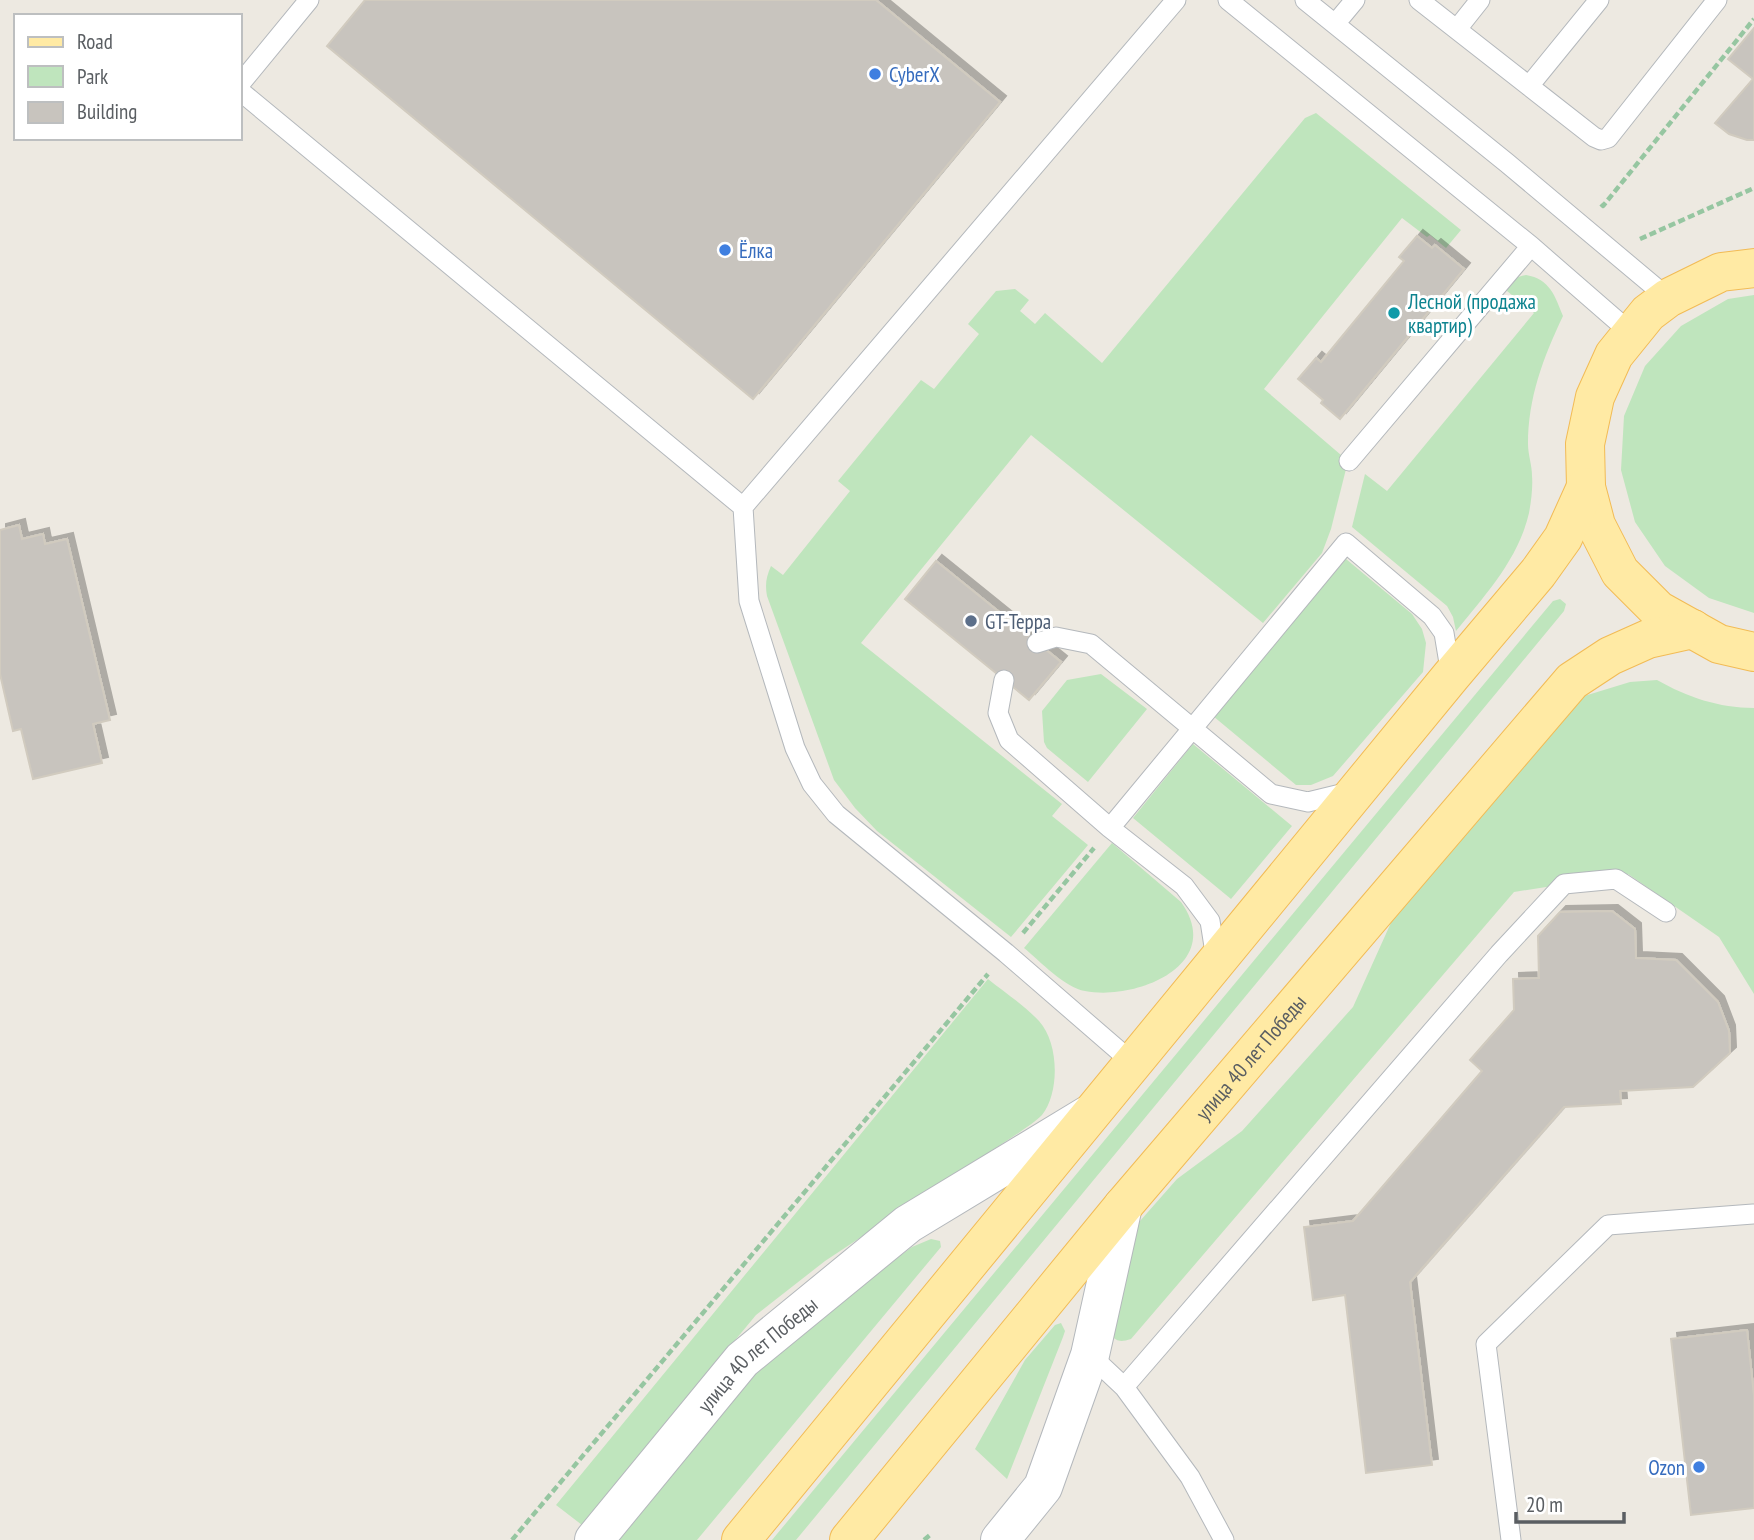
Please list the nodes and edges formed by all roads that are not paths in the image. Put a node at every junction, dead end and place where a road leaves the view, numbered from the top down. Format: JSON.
{"nodes":[{"id":1,"x":309,"y":0,"type":"edge"},
{"id":2,"x":1176,"y":0,"type":"edge"},
{"id":3,"x":1228,"y":0,"type":"edge"},
{"id":4,"x":1305,"y":0,"type":"edge"},
{"id":5,"x":1355,"y":0,"type":"edge"},
{"id":6,"x":1419,"y":0,"type":"edge"},
{"id":7,"x":1480,"y":0,"type":"edge"},
{"id":8,"x":1599,"y":0,"type":"edge"},
{"id":9,"x":1717,"y":0,"type":"edge"},
{"id":10,"x":1335,"y":24,"type":"junction"},
{"id":11,"x":1457,"y":30,"type":"junction"},
{"id":12,"x":242,"y":82,"type":"edge"},
{"id":13,"x":1529,"y":86,"type":"junction"},
{"id":14,"x":242,"y":93,"type":"edge"},
{"id":15,"x":1531,"y":246,"type":"junction"},
{"id":16,"x":1743,"y":265,"type":"edge"},
{"id":17,"x":1668,"y":298,"type":"junction"},
{"id":18,"x":1631,"y":333,"type":"junction"},
{"id":19,"x":1349,"y":461,"type":"dead end"},
{"id":20,"x":1586,"y":487,"type":"junction"},
{"id":21,"x":743,"y":506,"type":"junction"},
{"id":22,"x":1693,"y":629,"type":"junction"},
{"id":23,"x":1037,"y":643,"type":"dead end"},
{"id":24,"x":1754,"y":652,"type":"edge"},
{"id":25,"x":1451,"y":676,"type":"junction"},
{"id":26,"x":1004,"y":680,"type":"dead end"},
{"id":27,"x":1193,"y":729,"type":"junction"},
{"id":28,"x":1357,"y":790,"type":"junction"},
{"id":29,"x":1110,"y":828,"type":"junction"},
{"id":30,"x":1666,"y":912,"type":"dead end"},
{"id":31,"x":1216,"y":961,"type":"junction"},
{"id":32,"x":1133,"y":1063,"type":"junction"},
{"id":33,"x":1093,"y":1112,"type":"junction"},
{"id":34,"x":1123,"y":1206,"type":"junction"},
{"id":35,"x":1753,"y":1214,"type":"edge"},
{"id":36,"x":1090,"y":1355,"type":"junction"},
{"id":37,"x":1124,"y":1387,"type":"junction"},
{"id":38,"x":594,"y":1540,"type":"edge"},
{"id":39,"x":740,"y":1540,"type":"edge"},
{"id":40,"x":849,"y":1540,"type":"edge"},
{"id":41,"x":1000,"y":1540,"type":"edge"},
{"id":42,"x":1224,"y":1540,"type":"edge"},
{"id":43,"x":1511,"y":1540,"type":"edge"}],
"edges":[{"from":1,"to":12,"type":"lane"},
{"from":2,"to":21,"type":"lane"},
{"from":3,"to":15,"type":"lane"},
{"from":4,"to":10,"type":"lane"},
{"from":5,"to":10,"type":"lane"},
{"from":6,"to":11,"type":"lane"},
{"from":7,"to":11,"type":"lane"},
{"from":8,"to":13,"type":"lane"},
{"from":9,"to":13,"type":"lane"},
{"from":10,"to":17,"type":"lane"},
{"from":11,"to":13,"type":"lane"},
{"from":14,"to":21,"type":"lane"},
{"from":15,"to":18,"type":"lane"},
{"from":15,"to":19,"type":"lane"},
{"from":16,"to":17,"type":"main road"},
{"from":17,"to":18,"type":"main road"},
{"from":18,"to":20,"type":"main road"},
{"from":20,"to":22,"type":"main road"},
{"from":20,"to":25,"type":"main road","name":"улица 40 лет Победы"},
{"from":21,"to":32,"type":"lane"},
{"from":22,"to":24,"type":"main road"},
{"from":22,"to":34,"type":"main road","name":"улица 40 лет Победы"},
{"from":23,"to":27,"type":"lane"},
{"from":25,"to":27,"type":"lane"},
{"from":25,"to":28,"type":"main road","name":"улица 40 лет Победы"},
{"from":26,"to":29,"type":"lane"},
{"from":27,"to":28,"type":"lane"},
{"from":27,"to":29,"type":"lane"},
{"from":28,"to":31,"type":"main road","name":"улица 40 лет Победы"},
{"from":29,"to":31,"type":"lane"},
{"from":30,"to":37,"type":"lane"},
{"from":31,"to":32,"type":"main road","name":"улица 40 лет Победы"},
{"from":32,"to":33,"type":"main road","name":"улица 40 лет Победы"},
{"from":33,"to":38,"type":"street","name":"улица 40 лет Победы"},
{"from":33,"to":39,"type":"main road","name":"улица 40 лет Победы"},
{"from":34,"to":36,"type":"street"},
{"from":34,"to":40,"type":"main road","name":"улица 40 лет Победы"},
{"from":35,"to":43,"type":"lane"},
{"from":36,"to":37,"type":"lane"},
{"from":36,"to":41,"type":"street"},
{"from":37,"to":42,"type":"lane"}]}
